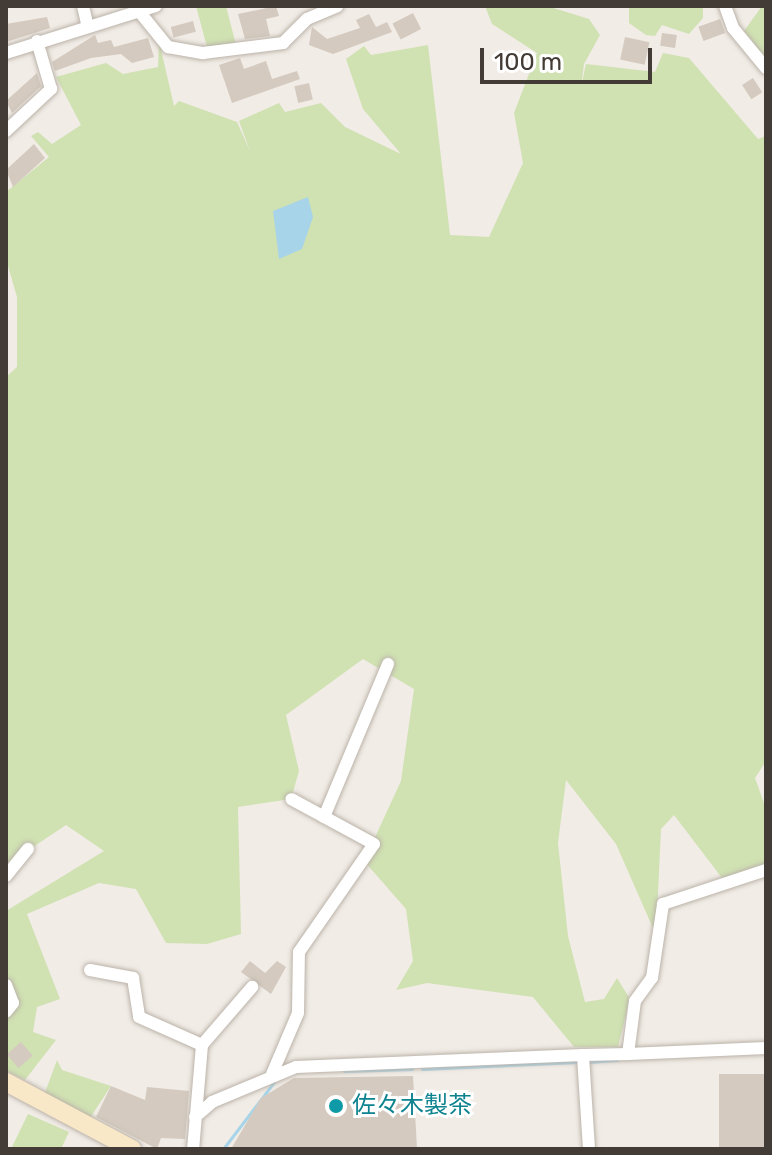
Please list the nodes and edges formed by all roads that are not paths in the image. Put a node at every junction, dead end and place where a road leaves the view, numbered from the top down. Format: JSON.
{"nodes":[{"id":1,"x":83,"y":6,"type":"edge"},
{"id":2,"x":156,"y":6,"type":"edge"},
{"id":3,"x":337,"y":6,"type":"edge"},
{"id":4,"x":725,"y":6,"type":"edge"},
{"id":5,"x":138,"y":10,"type":"junction"},
{"id":6,"x":87,"y":24,"type":"junction"},
{"id":7,"x":37,"y":41,"type":"junction"},
{"id":8,"x":6,"y":53,"type":"edge"},
{"id":9,"x":766,"y":68,"type":"edge"},
{"id":10,"x":6,"y":131,"type":"edge"},
{"id":11,"x":388,"y":664,"type":"dead end"},
{"id":12,"x":291,"y":799,"type":"dead end"},
{"id":13,"x":324,"y":817,"type":"junction"},
{"id":14,"x":28,"y":849,"type":"dead end"},
{"id":15,"x":766,"y":870,"type":"edge"},
{"id":16,"x":6,"y":876,"type":"edge"},
{"id":17,"x":90,"y":970,"type":"dead end"},
{"id":18,"x":6,"y":985,"type":"edge"},
{"id":19,"x":252,"y":987,"type":"dead end"},
{"id":20,"x":6,"y":1012,"type":"edge"},
{"id":21,"x":202,"y":1045,"type":"junction"},
{"id":22,"x":766,"y":1048,"type":"edge"},
{"id":23,"x":628,"y":1054,"type":"junction"},
{"id":24,"x":583,"y":1055,"type":"junction"},
{"id":25,"x":272,"y":1074,"type":"junction"},
{"id":26,"x":6,"y":1082,"type":"edge"},
{"id":27,"x":195,"y":1117,"type":"junction"},
{"id":28,"x":127,"y":1148,"type":"edge"},
{"id":29,"x":193,"y":1149,"type":"edge"},
{"id":30,"x":589,"y":1149,"type":"edge"}],
"edges":[{"from":1,"to":6,"type":"street"},
{"from":2,"to":5,"type":"street"},
{"from":3,"to":5,"type":"street"},
{"from":4,"to":9,"type":"street"},
{"from":5,"to":6,"type":"street"},
{"from":6,"to":7,"type":"street"},
{"from":7,"to":8,"type":"street"},
{"from":7,"to":10,"type":"street"},
{"from":11,"to":13,"type":"street"},
{"from":12,"to":13,"type":"street"},
{"from":13,"to":25,"type":"street"},
{"from":14,"to":16,"type":"street"},
{"from":15,"to":23,"type":"street"},
{"from":17,"to":21,"type":"street"},
{"from":18,"to":20,"type":"street"},
{"from":19,"to":21,"type":"street"},
{"from":21,"to":27,"type":"street"},
{"from":22,"to":23,"type":"street"},
{"from":23,"to":24,"type":"street"},
{"from":24,"to":25,"type":"street"},
{"from":24,"to":30,"type":"street"},
{"from":25,"to":27,"type":"street"},
{"from":26,"to":28,"type":"main road"},
{"from":27,"to":29,"type":"street"}]}
